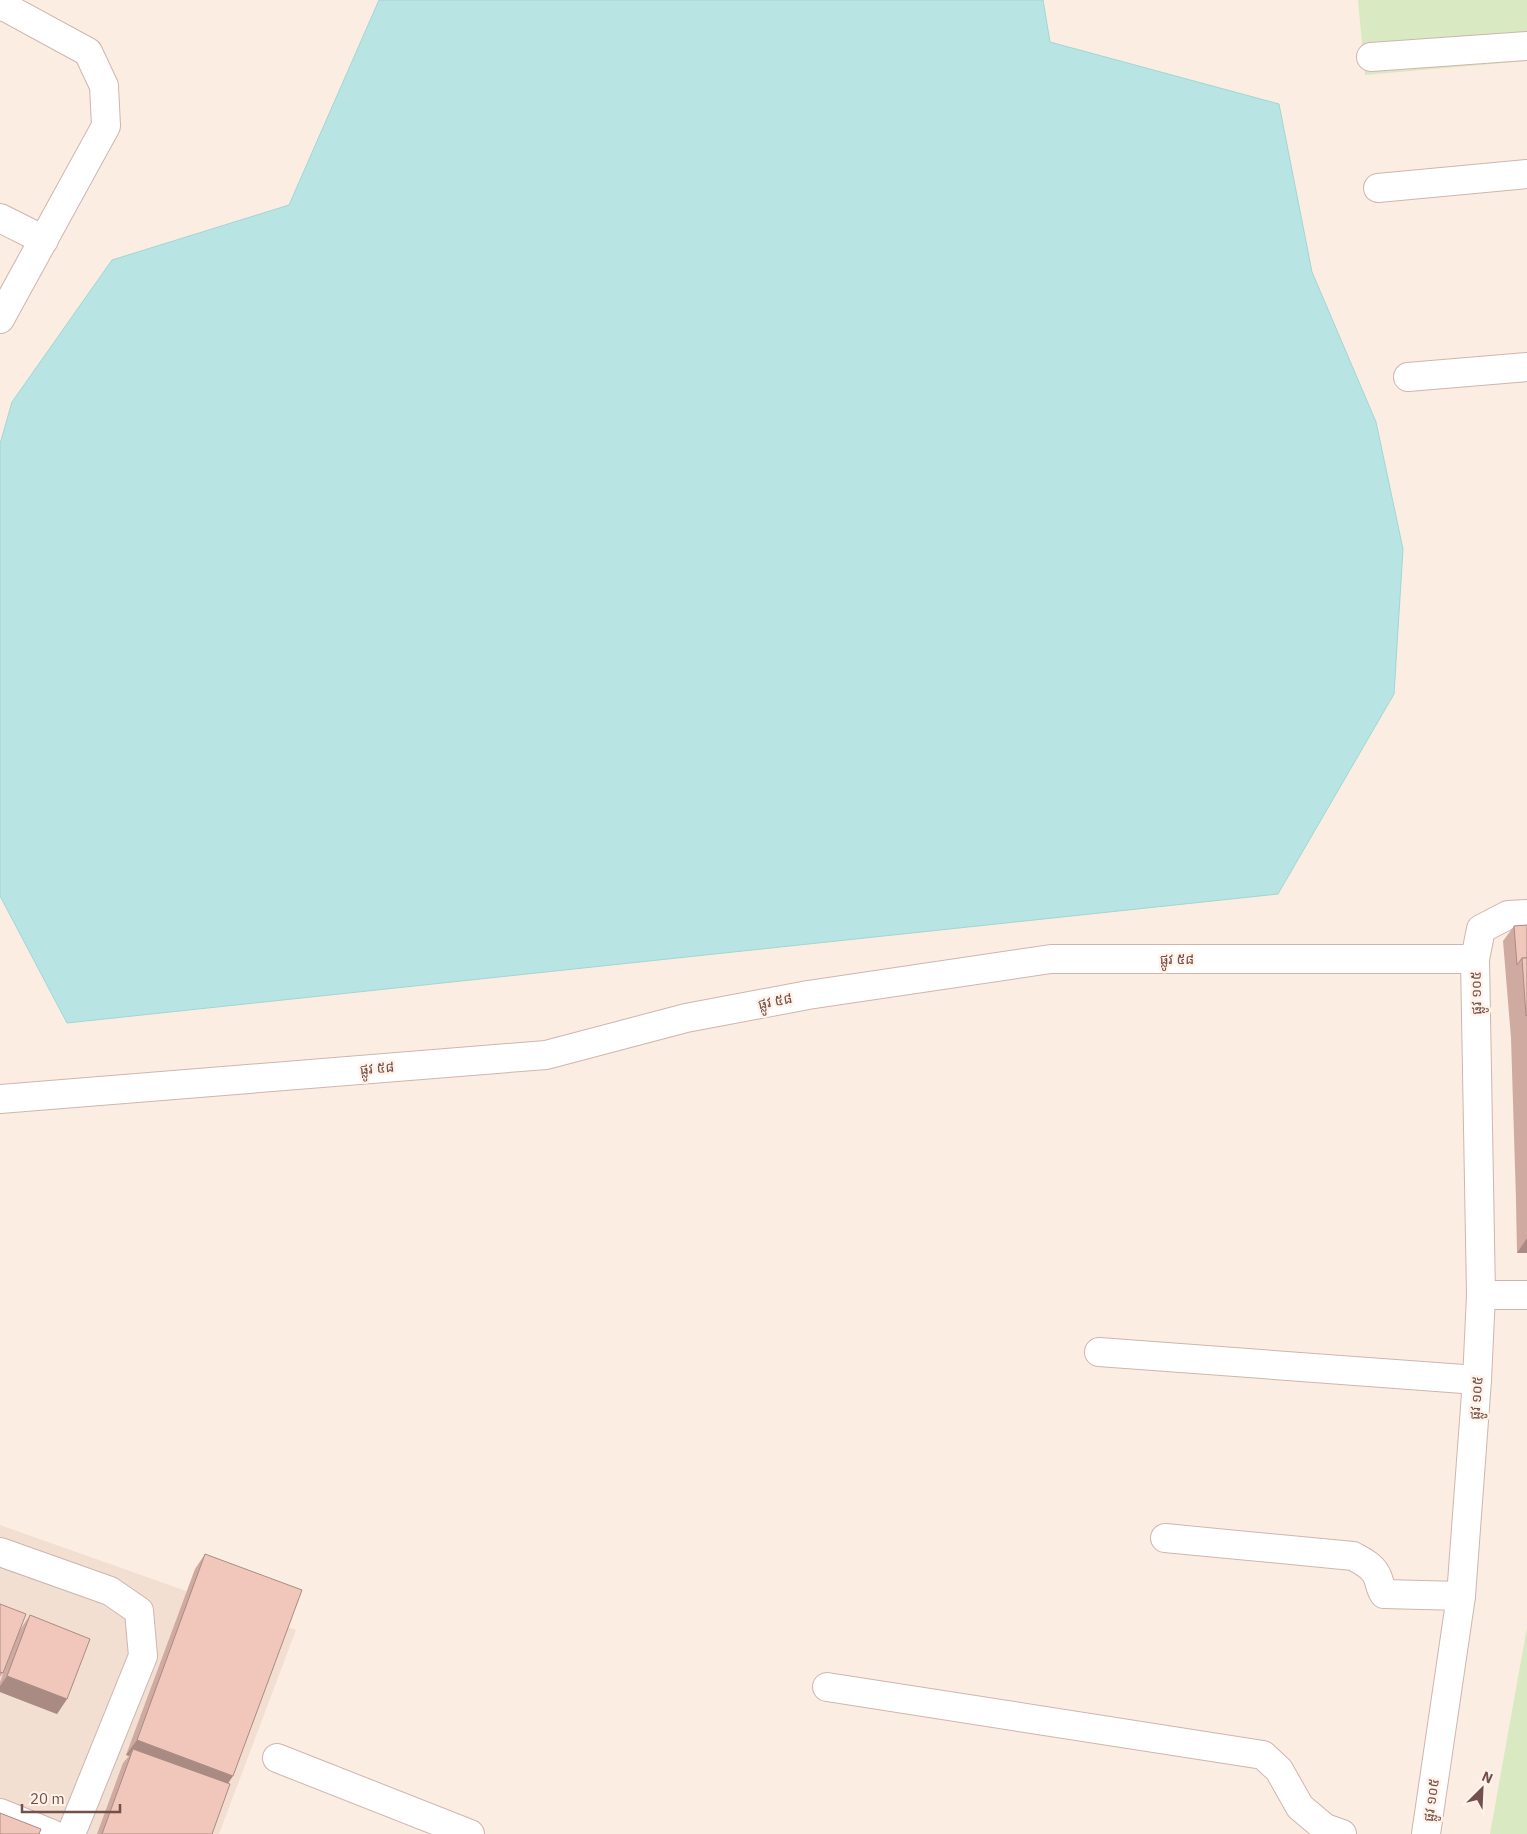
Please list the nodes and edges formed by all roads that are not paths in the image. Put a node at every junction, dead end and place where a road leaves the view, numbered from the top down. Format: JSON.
{"nodes":[{"id":1,"x":0,"y":6,"type":"edge"},
{"id":2,"x":1527,"y":46,"type":"edge"},
{"id":3,"x":1371,"y":57,"type":"dead end"},
{"id":4,"x":1527,"y":174,"type":"edge"},
{"id":5,"x":1378,"y":188,"type":"dead end"},
{"id":6,"x":0,"y":218,"type":"edge"},
{"id":7,"x":44,"y":240,"type":"junction"},
{"id":8,"x":0,"y":319,"type":"edge"},
{"id":9,"x":1527,"y":367,"type":"edge"},
{"id":10,"x":1408,"y":377,"type":"dead end"},
{"id":11,"x":1527,"y":914,"type":"edge"},
{"id":12,"x":1475,"y":959,"type":"junction"},
{"id":13,"x":0,"y":1099,"type":"edge"},
{"id":14,"x":1481,"y":1295,"type":"junction"},
{"id":15,"x":1527,"y":1295,"type":"edge"},
{"id":16,"x":1099,"y":1352,"type":"dead end"},
{"id":17,"x":1478,"y":1380,"type":"junction"},
{"id":18,"x":1165,"y":1538,"type":"dead end"},
{"id":19,"x":0,"y":1552,"type":"edge"},
{"id":20,"x":1461,"y":1596,"type":"junction"},
{"id":21,"x":827,"y":1687,"type":"dead end"},
{"id":22,"x":277,"y":1758,"type":"dead end"},
{"id":23,"x":0,"y":1814,"type":"edge"},
{"id":24,"x":52,"y":1834,"type":"edge"},
{"id":25,"x":71,"y":1834,"type":"edge"},
{"id":26,"x":470,"y":1834,"type":"edge"},
{"id":27,"x":1342,"y":1834,"type":"edge"},
{"id":28,"x":1426,"y":1834,"type":"edge"}],
"edges":[{"from":1,"to":7,"type":"street"},
{"from":2,"to":3,"type":"street"},
{"from":4,"to":5,"type":"street"},
{"from":6,"to":7,"type":"street"},
{"from":7,"to":8,"type":"street"},
{"from":9,"to":10,"type":"street"},
{"from":11,"to":12,"type":"street"},
{"from":12,"to":13,"type":"street","name":"ផ្លូវ ៥៨"},
{"from":12,"to":14,"type":"street","name":"ផ្លូវ ១០៥"},
{"from":14,"to":15,"type":"street"},
{"from":14,"to":17,"type":"street","name":"ផ្លូវ ១០៥"},
{"from":16,"to":17,"type":"street"},
{"from":17,"to":20,"type":"street","name":"ផ្លូវ ១០៥"},
{"from":18,"to":20,"type":"street"},
{"from":19,"to":25,"type":"street"},
{"from":20,"to":28,"type":"street","name":"ផ្លូវ ១០៥"},
{"from":21,"to":27,"type":"street"},
{"from":22,"to":26,"type":"street"},
{"from":23,"to":24,"type":"street"}]}
